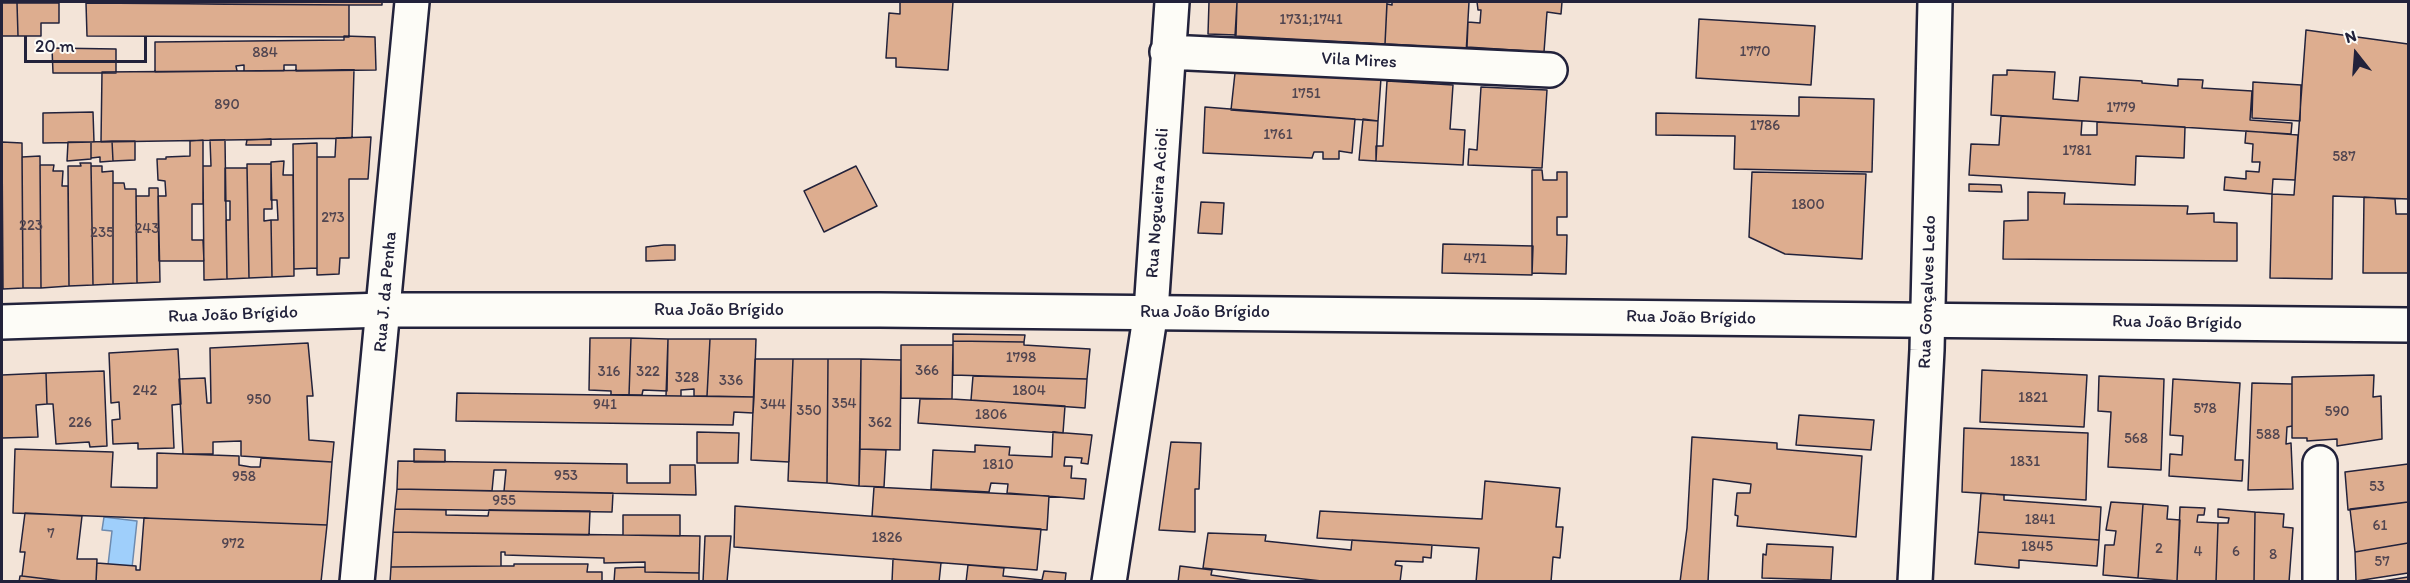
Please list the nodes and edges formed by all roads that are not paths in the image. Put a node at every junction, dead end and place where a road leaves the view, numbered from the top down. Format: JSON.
{"nodes":[{"id":1,"x":412,"y":2,"type":"edge"},
{"id":2,"x":1172,"y":2,"type":"edge"},
{"id":3,"x":1935,"y":2,"type":"edge"},
{"id":4,"x":1167,"y":52,"type":"junction"},
{"id":5,"x":1550,"y":70,"type":"dead end"},
{"id":6,"x":384,"y":310,"type":"junction"},
{"id":7,"x":1151,"y":311,"type":"junction"},
{"id":8,"x":1928,"y":320,"type":"junction"},
{"id":9,"x":2,"y":322,"type":"edge"},
{"id":10,"x":2409,"y":325,"type":"edge"},
{"id":11,"x":2320,"y":463,"type":"dead end"},
{"id":12,"x":357,"y":582,"type":"edge"},
{"id":13,"x":1109,"y":582,"type":"edge"},
{"id":14,"x":1915,"y":582,"type":"edge"},
{"id":15,"x":2320,"y":582,"type":"edge"}],
"edges":[{"from":1,"to":6,"type":"street","name":"Rua J. da Penha"},
{"from":2,"to":4,"type":"street","name":"Rua Nogueira Acioli"},
{"from":3,"to":8,"type":"street","name":"Rua Gonçalves Ledo"},
{"from":4,"to":5,"type":"street","name":"Vila Mires"},
{"from":4,"to":7,"type":"street","name":"Rua Nogueira Acioli"},
{"from":6,"to":7,"type":"street","name":"Rua João Brígido"},
{"from":6,"to":9,"type":"street","name":"Rua João Brígido"},
{"from":6,"to":12,"type":"street","name":"Rua J. da Penha"},
{"from":7,"to":8,"type":"street","name":"Rua João Brígido"},
{"from":7,"to":13,"type":"street","name":"Rua Nogueira Acioli"},
{"from":8,"to":10,"type":"street","name":"Rua João Brígido"},
{"from":8,"to":14,"type":"street","name":"Rua Gonçalves Ledo"},
{"from":11,"to":15,"type":"street"}]}
